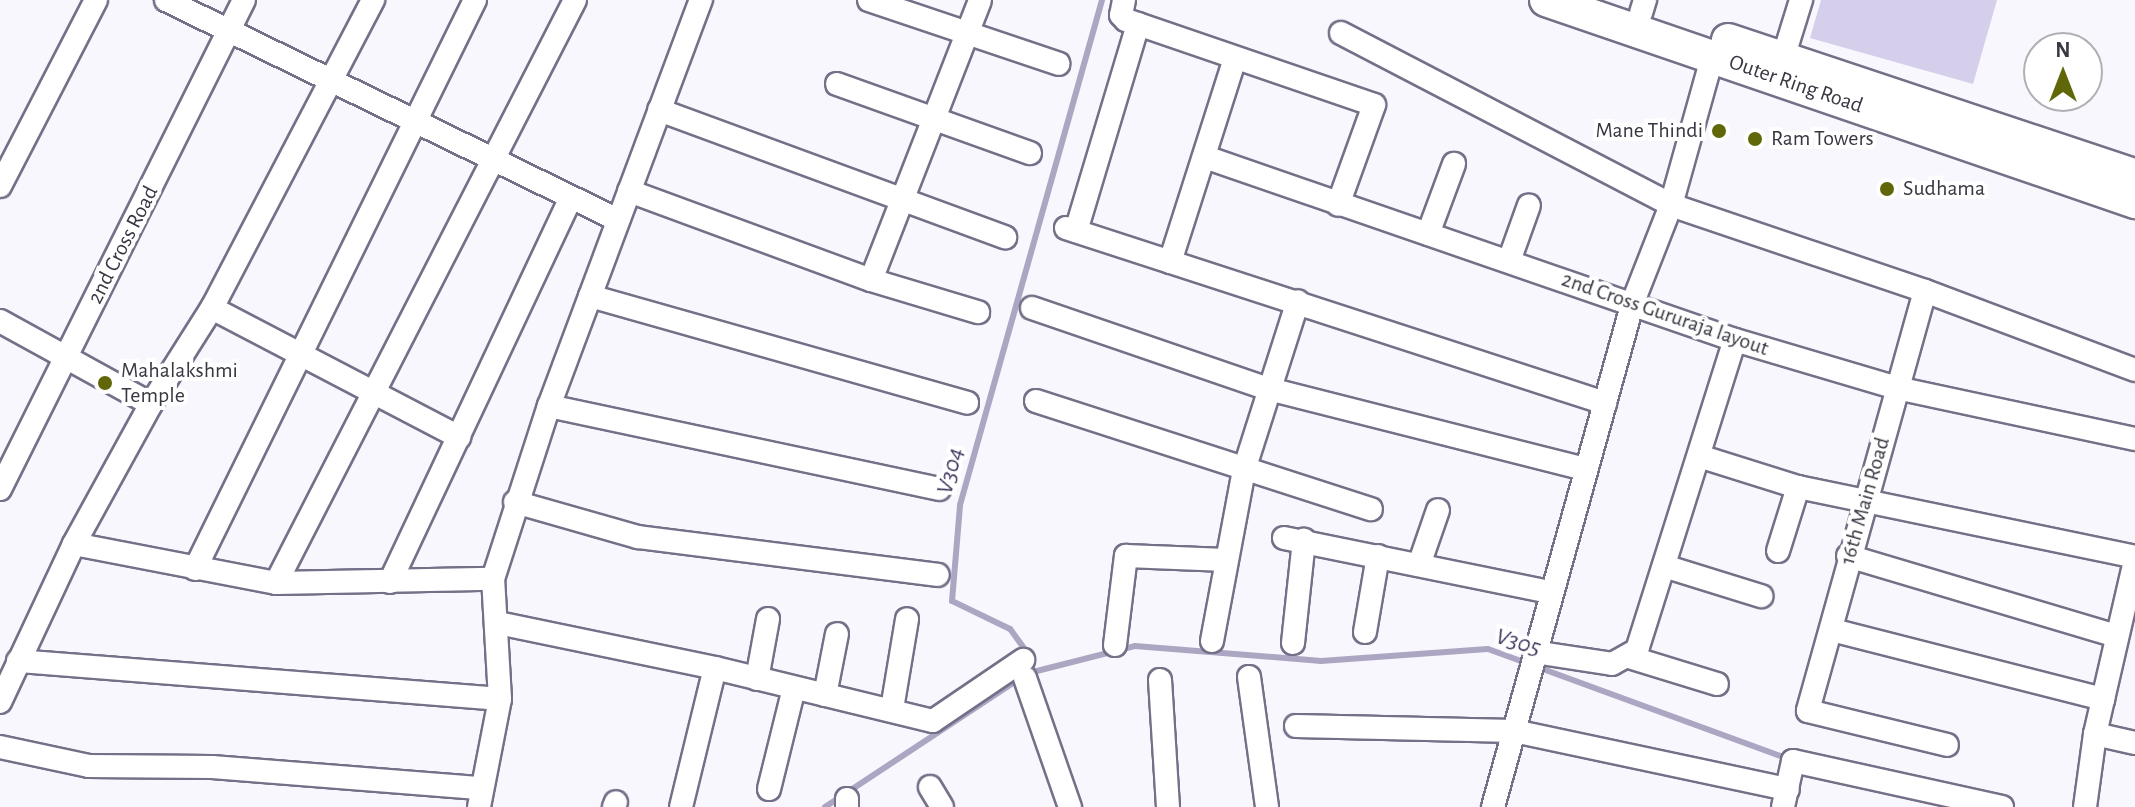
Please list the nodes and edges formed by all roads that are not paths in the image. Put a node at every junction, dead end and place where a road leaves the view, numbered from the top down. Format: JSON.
{"nodes":[{"id":1,"x":96,"y":0,"type":"edge"},
{"id":2,"x":166,"y":0,"type":"edge"},
{"id":3,"x":244,"y":0,"type":"edge"},
{"id":4,"x":373,"y":0,"type":"edge"},
{"id":5,"x":475,"y":0,"type":"edge"},
{"id":6,"x":575,"y":0,"type":"edge"},
{"id":7,"x":701,"y":0,"type":"edge"},
{"id":8,"x":869,"y":0,"type":"edge"},
{"id":9,"x":980,"y":0,"type":"edge"},
{"id":10,"x":1124,"y":0,"type":"edge"},
{"id":11,"x":1546,"y":0,"type":"edge"},
{"id":12,"x":1604,"y":0,"type":"edge"},
{"id":13,"x":1801,"y":0,"type":"edge"},
{"id":14,"x":1643,"y":6,"type":"edge"},
{"id":15,"x":1138,"y":24,"type":"junction"},
{"id":16,"x":229,"y":31,"type":"junction"},
{"id":17,"x":967,"y":31,"type":"junction"},
{"id":18,"x":1341,"y":33,"type":"dead end"},
{"id":19,"x":1713,"y":55,"type":"junction"},
{"id":20,"x":1784,"y":55,"type":"junction"},
{"id":21,"x":1235,"y":58,"type":"junction"},
{"id":22,"x":1059,"y":64,"type":"dead end"},
{"id":23,"x":332,"y":84,"type":"junction"},
{"id":24,"x":837,"y":84,"type":"dead end"},
{"id":25,"x":659,"y":110,"type":"junction"},
{"id":26,"x":930,"y":117,"type":"junction"},
{"id":27,"x":415,"y":122,"type":"junction"},
{"id":28,"x":1030,"y":153,"type":"dead end"},
{"id":29,"x":1205,"y":157,"type":"junction"},
{"id":30,"x":493,"y":160,"type":"junction"},
{"id":31,"x":1454,"y":164,"type":"dead end"},
{"id":32,"x":2135,"y":175,"type":"edge"},
{"id":33,"x":0,"y":186,"type":"edge"},
{"id":34,"x":629,"y":191,"type":"junction"},
{"id":35,"x":571,"y":197,"type":"junction"},
{"id":36,"x":900,"y":201,"type":"junction"},
{"id":37,"x":2135,"y":202,"type":"edge"},
{"id":38,"x":1338,"y":205,"type":"junction"},
{"id":39,"x":1529,"y":205,"type":"dead end"},
{"id":40,"x":1671,"y":205,"type":"junction"},
{"id":41,"x":618,"y":220,"type":"junction"},
{"id":42,"x":1428,"y":234,"type":"junction"},
{"id":43,"x":1005,"y":237,"type":"dead end"},
{"id":44,"x":1509,"y":261,"type":"junction"},
{"id":45,"x":1170,"y":262,"type":"junction"},
{"id":46,"x":871,"y":280,"type":"junction"},
{"id":47,"x":1925,"y":291,"type":"junction"},
{"id":48,"x":590,"y":296,"type":"junction"},
{"id":49,"x":1298,"y":301,"type":"junction"},
{"id":50,"x":1633,"y":302,"type":"junction"},
{"id":51,"x":212,"y":308,"type":"junction"},
{"id":52,"x":1032,"y":308,"type":"dead end"},
{"id":53,"x":978,"y":312,"type":"dead end"},
{"id":54,"x":0,"y":321,"type":"edge"},
{"id":55,"x":1735,"y":340,"type":"junction"},
{"id":56,"x":296,"y":356,"type":"junction"},
{"id":57,"x":65,"y":359,"type":"junction"},
{"id":58,"x":2135,"y":370,"type":"edge"},
{"id":59,"x":1897,"y":388,"type":"junction"},
{"id":60,"x":1269,"y":389,"type":"junction"},
{"id":61,"x":376,"y":394,"type":"junction"},
{"id":62,"x":1036,"y":401,"type":"dead end"},
{"id":63,"x":967,"y":403,"type":"dead end"},
{"id":64,"x":1605,"y":403,"type":"junction"},
{"id":65,"x":151,"y":404,"type":"junction"},
{"id":66,"x":549,"y":406,"type":"junction"},
{"id":67,"x":459,"y":437,"type":"junction"},
{"id":68,"x":2135,"y":439,"type":"edge"},
{"id":69,"x":1699,"y":456,"type":"junction"},
{"id":70,"x":1586,"y":469,"type":"junction"},
{"id":71,"x":1244,"y":470,"type":"junction"},
{"id":72,"x":1798,"y":487,"type":"junction"},
{"id":73,"x":0,"y":489,"type":"edge"},
{"id":74,"x":939,"y":489,"type":"dead end"},
{"id":75,"x":515,"y":502,"type":"junction"},
{"id":76,"x":1867,"y":502,"type":"junction"},
{"id":77,"x":1371,"y":509,"type":"dead end"},
{"id":78,"x":1438,"y":510,"type":"dead end"},
{"id":79,"x":74,"y":544,"type":"junction"},
{"id":80,"x":1778,"y":551,"type":"dead end"},
{"id":81,"x":1378,"y":556,"type":"junction"},
{"id":82,"x":1848,"y":556,"type":"junction"},
{"id":83,"x":2135,"y":559,"type":"edge"},
{"id":84,"x":1226,"y":560,"type":"junction"},
{"id":85,"x":1419,"y":565,"type":"junction"},
{"id":86,"x":1664,"y":566,"type":"junction"},
{"id":87,"x":195,"y":569,"type":"junction"},
{"id":88,"x":938,"y":575,"type":"dead end"},
{"id":89,"x":493,"y":579,"type":"junction"},
{"id":90,"x":390,"y":582,"type":"junction"},
{"id":91,"x":276,"y":583,"type":"junction"},
{"id":92,"x":1550,"y":592,"type":"junction"},
{"id":93,"x":1761,"y":596,"type":"dead end"},
{"id":94,"x":768,"y":619,"type":"dead end"},
{"id":95,"x":907,"y":619,"type":"dead end"},
{"id":96,"x":498,"y":623,"type":"junction"},
{"id":97,"x":2124,"y":627,"type":"edge"},
{"id":98,"x":1832,"y":630,"type":"junction"},
{"id":99,"x":1365,"y":632,"type":"dead end"},
{"id":100,"x":837,"y":634,"type":"dead end"},
{"id":101,"x":1212,"y":641,"type":"dead end"},
{"id":102,"x":1293,"y":643,"type":"dead end"},
{"id":103,"x":1115,"y":645,"type":"dead end"},
{"id":104,"x":1629,"y":657,"type":"junction"},
{"id":105,"x":18,"y":661,"type":"junction"},
{"id":106,"x":1532,"y":661,"type":"junction"},
{"id":107,"x":715,"y":668,"type":"junction"},
{"id":108,"x":1249,"y":677,"type":"dead end"},
{"id":109,"x":757,"y":679,"type":"junction"},
{"id":110,"x":1160,"y":680,"type":"dead end"},
{"id":111,"x":1717,"y":684,"type":"dead end"},
{"id":112,"x":794,"y":688,"type":"junction"},
{"id":113,"x":825,"y":695,"type":"junction"},
{"id":114,"x":500,"y":699,"type":"junction"},
{"id":115,"x":2103,"y":699,"type":"junction"},
{"id":116,"x":0,"y":702,"type":"edge"},
{"id":117,"x":892,"y":709,"type":"junction"},
{"id":118,"x":1296,"y":726,"type":"dead end"},
{"id":119,"x":1514,"y":731,"type":"junction"},
{"id":120,"x":2095,"y":734,"type":"junction"},
{"id":121,"x":2135,"y":743,"type":"edge"},
{"id":122,"x":1947,"y":745,"type":"dead end"},
{"id":123,"x":0,"y":747,"type":"edge"},
{"id":124,"x":930,"y":787,"type":"dead end"},
{"id":125,"x":769,"y":789,"type":"dead end"},
{"id":126,"x":480,"y":798,"type":"edge"},
{"id":127,"x":1785,"y":798,"type":"edge"},
{"id":128,"x":681,"y":807,"type":"edge"},
{"id":129,"x":942,"y":807,"type":"edge"},
{"id":130,"x":1070,"y":807,"type":"edge"},
{"id":131,"x":1168,"y":807,"type":"edge"},
{"id":132,"x":1267,"y":807,"type":"edge"},
{"id":133,"x":1493,"y":807,"type":"edge"},
{"id":134,"x":2002,"y":807,"type":"edge"},
{"id":135,"x":2085,"y":807,"type":"edge"}],
"edges":[{"from":1,"to":33,"type":"street"},
{"from":2,"to":16,"type":"street"},
{"from":3,"to":16,"type":"street","name":"2nd Cross Road"},
{"from":4,"to":23,"type":"street"},
{"from":5,"to":27,"type":"street"},
{"from":6,"to":30,"type":"street"},
{"from":7,"to":25,"type":"street"},
{"from":8,"to":17,"type":"street"},
{"from":9,"to":17,"type":"street"},
{"from":10,"to":15,"type":"street"},
{"from":11,"to":19,"type":"highway","name":"Outer Ring Road"},
{"from":12,"to":14,"type":"highway","name":"Outer Ring Road"},
{"from":13,"to":20,"type":"street"},
{"from":14,"to":20,"type":"highway","name":"Outer Ring Road"},
{"from":15,"to":21,"type":"street"},
{"from":15,"to":45,"type":"street"},
{"from":16,"to":23,"type":"street"},
{"from":16,"to":57,"type":"street","name":"2nd Cross Road"},
{"from":17,"to":22,"type":"street"},
{"from":17,"to":26,"type":"street"},
{"from":18,"to":40,"type":"street"},
{"from":19,"to":37,"type":"highway","name":"Outer Ring Road"},
{"from":19,"to":40,"type":"street"},
{"from":20,"to":32,"type":"highway","name":"Outer Ring Road"},
{"from":21,"to":29,"type":"street"},
{"from":21,"to":38,"type":"street"},
{"from":23,"to":27,"type":"street"},
{"from":23,"to":51,"type":"street"},
{"from":24,"to":26,"type":"street"},
{"from":25,"to":34,"type":"street"},
{"from":25,"to":36,"type":"street"},
{"from":26,"to":28,"type":"street"},
{"from":26,"to":36,"type":"street"},
{"from":27,"to":30,"type":"street"},
{"from":27,"to":56,"type":"street"},
{"from":29,"to":38,"type":"street","name":"2nd Cross Gururaja layout"},
{"from":29,"to":45,"type":"street"},
{"from":30,"to":35,"type":"street"},
{"from":30,"to":61,"type":"street"},
{"from":31,"to":42,"type":"street"},
{"from":34,"to":41,"type":"street"},
{"from":34,"to":46,"type":"street"},
{"from":35,"to":41,"type":"street"},
{"from":35,"to":67,"type":"street"},
{"from":36,"to":43,"type":"street"},
{"from":36,"to":46,"type":"street"},
{"from":38,"to":42,"type":"street","name":"2nd Cross Gururaja layout"},
{"from":39,"to":44,"type":"street"},
{"from":40,"to":47,"type":"street"},
{"from":40,"to":50,"type":"street"},
{"from":41,"to":48,"type":"street"},
{"from":42,"to":44,"type":"street","name":"2nd Cross Gururaja layout"},
{"from":44,"to":50,"type":"street","name":"2nd Cross Gururaja layout"},
{"from":45,"to":49,"type":"street"},
{"from":46,"to":53,"type":"street"},
{"from":47,"to":58,"type":"street"},
{"from":47,"to":59,"type":"street","name":"16th Main Road"},
{"from":48,"to":63,"type":"street"},
{"from":48,"to":66,"type":"street"},
{"from":49,"to":60,"type":"street"},
{"from":49,"to":64,"type":"street"},
{"from":50,"to":55,"type":"street","name":"2nd Cross Gururaja layout"},
{"from":50,"to":64,"type":"street"},
{"from":51,"to":56,"type":"street"},
{"from":51,"to":65,"type":"street"},
{"from":52,"to":60,"type":"street"},
{"from":54,"to":57,"type":"street"},
{"from":55,"to":59,"type":"street","name":"2nd Cross Gururaja layout"},
{"from":55,"to":69,"type":"street"},
{"from":56,"to":61,"type":"street"},
{"from":56,"to":87,"type":"street"},
{"from":57,"to":65,"type":"street"},
{"from":57,"to":73,"type":"street","name":"2nd Cross Road"},
{"from":59,"to":68,"type":"street","name":"2nd Cross Gururaja layout"},
{"from":59,"to":76,"type":"street","name":"16th Main Road"},
{"from":60,"to":70,"type":"street"},
{"from":60,"to":71,"type":"street"},
{"from":61,"to":67,"type":"street"},
{"from":61,"to":91,"type":"street"},
{"from":62,"to":71,"type":"street"},
{"from":64,"to":70,"type":"street"},
{"from":65,"to":79,"type":"street"},
{"from":66,"to":74,"type":"street"},
{"from":66,"to":75,"type":"street"},
{"from":67,"to":90,"type":"street"},
{"from":69,"to":72,"type":"street"},
{"from":69,"to":86,"type":"street"},
{"from":70,"to":92,"type":"street"},
{"from":71,"to":77,"type":"street"},
{"from":71,"to":84,"type":"street"},
{"from":72,"to":76,"type":"street"},
{"from":72,"to":80,"type":"street"},
{"from":75,"to":88,"type":"street"},
{"from":75,"to":89,"type":"street"},
{"from":76,"to":82,"type":"street","name":"16th Main Road"},
{"from":76,"to":83,"type":"street"},
{"from":78,"to":85,"type":"street"},
{"from":79,"to":87,"type":"street"},
{"from":79,"to":105,"type":"street"},
{"from":81,"to":85,"type":"street"},
{"from":81,"to":99,"type":"street"},
{"from":81,"to":102,"type":"street"},
{"from":82,"to":97,"type":"street"},
{"from":82,"to":98,"type":"street","name":"16th Main Road"},
{"from":83,"to":97,"type":"street"},
{"from":84,"to":101,"type":"street"},
{"from":84,"to":103,"type":"street"},
{"from":85,"to":92,"type":"street"},
{"from":86,"to":93,"type":"street"},
{"from":86,"to":104,"type":"street"},
{"from":87,"to":91,"type":"street"},
{"from":89,"to":90,"type":"street"},
{"from":89,"to":96,"type":"street"},
{"from":90,"to":91,"type":"street"},
{"from":92,"to":106,"type":"street"},
{"from":94,"to":109,"type":"street"},
{"from":95,"to":117,"type":"street"},
{"from":96,"to":107,"type":"street"},
{"from":96,"to":114,"type":"street"},
{"from":97,"to":115,"type":"street"},
{"from":98,"to":115,"type":"street"},
{"from":98,"to":122,"type":"street","name":"16th Main Road"},
{"from":100,"to":113,"type":"street"},
{"from":104,"to":106,"type":"street"},
{"from":104,"to":111,"type":"street"},
{"from":105,"to":114,"type":"street"},
{"from":105,"to":116,"type":"street"},
{"from":106,"to":119,"type":"street"},
{"from":107,"to":109,"type":"street"},
{"from":107,"to":128,"type":"street"},
{"from":108,"to":132,"type":"street"},
{"from":109,"to":112,"type":"street"},
{"from":110,"to":131,"type":"street"},
{"from":112,"to":113,"type":"street"},
{"from":112,"to":125,"type":"street"},
{"from":113,"to":117,"type":"street"},
{"from":114,"to":126,"type":"street"},
{"from":115,"to":120,"type":"street"},
{"from":117,"to":130,"type":"street"},
{"from":118,"to":119,"type":"street"},
{"from":119,"to":127,"type":"street"},
{"from":119,"to":133,"type":"street"},
{"from":120,"to":121,"type":"street"},
{"from":120,"to":135,"type":"street"},
{"from":123,"to":126,"type":"street"},
{"from":124,"to":129,"type":"street"},
{"from":127,"to":134,"type":"street"}]}
